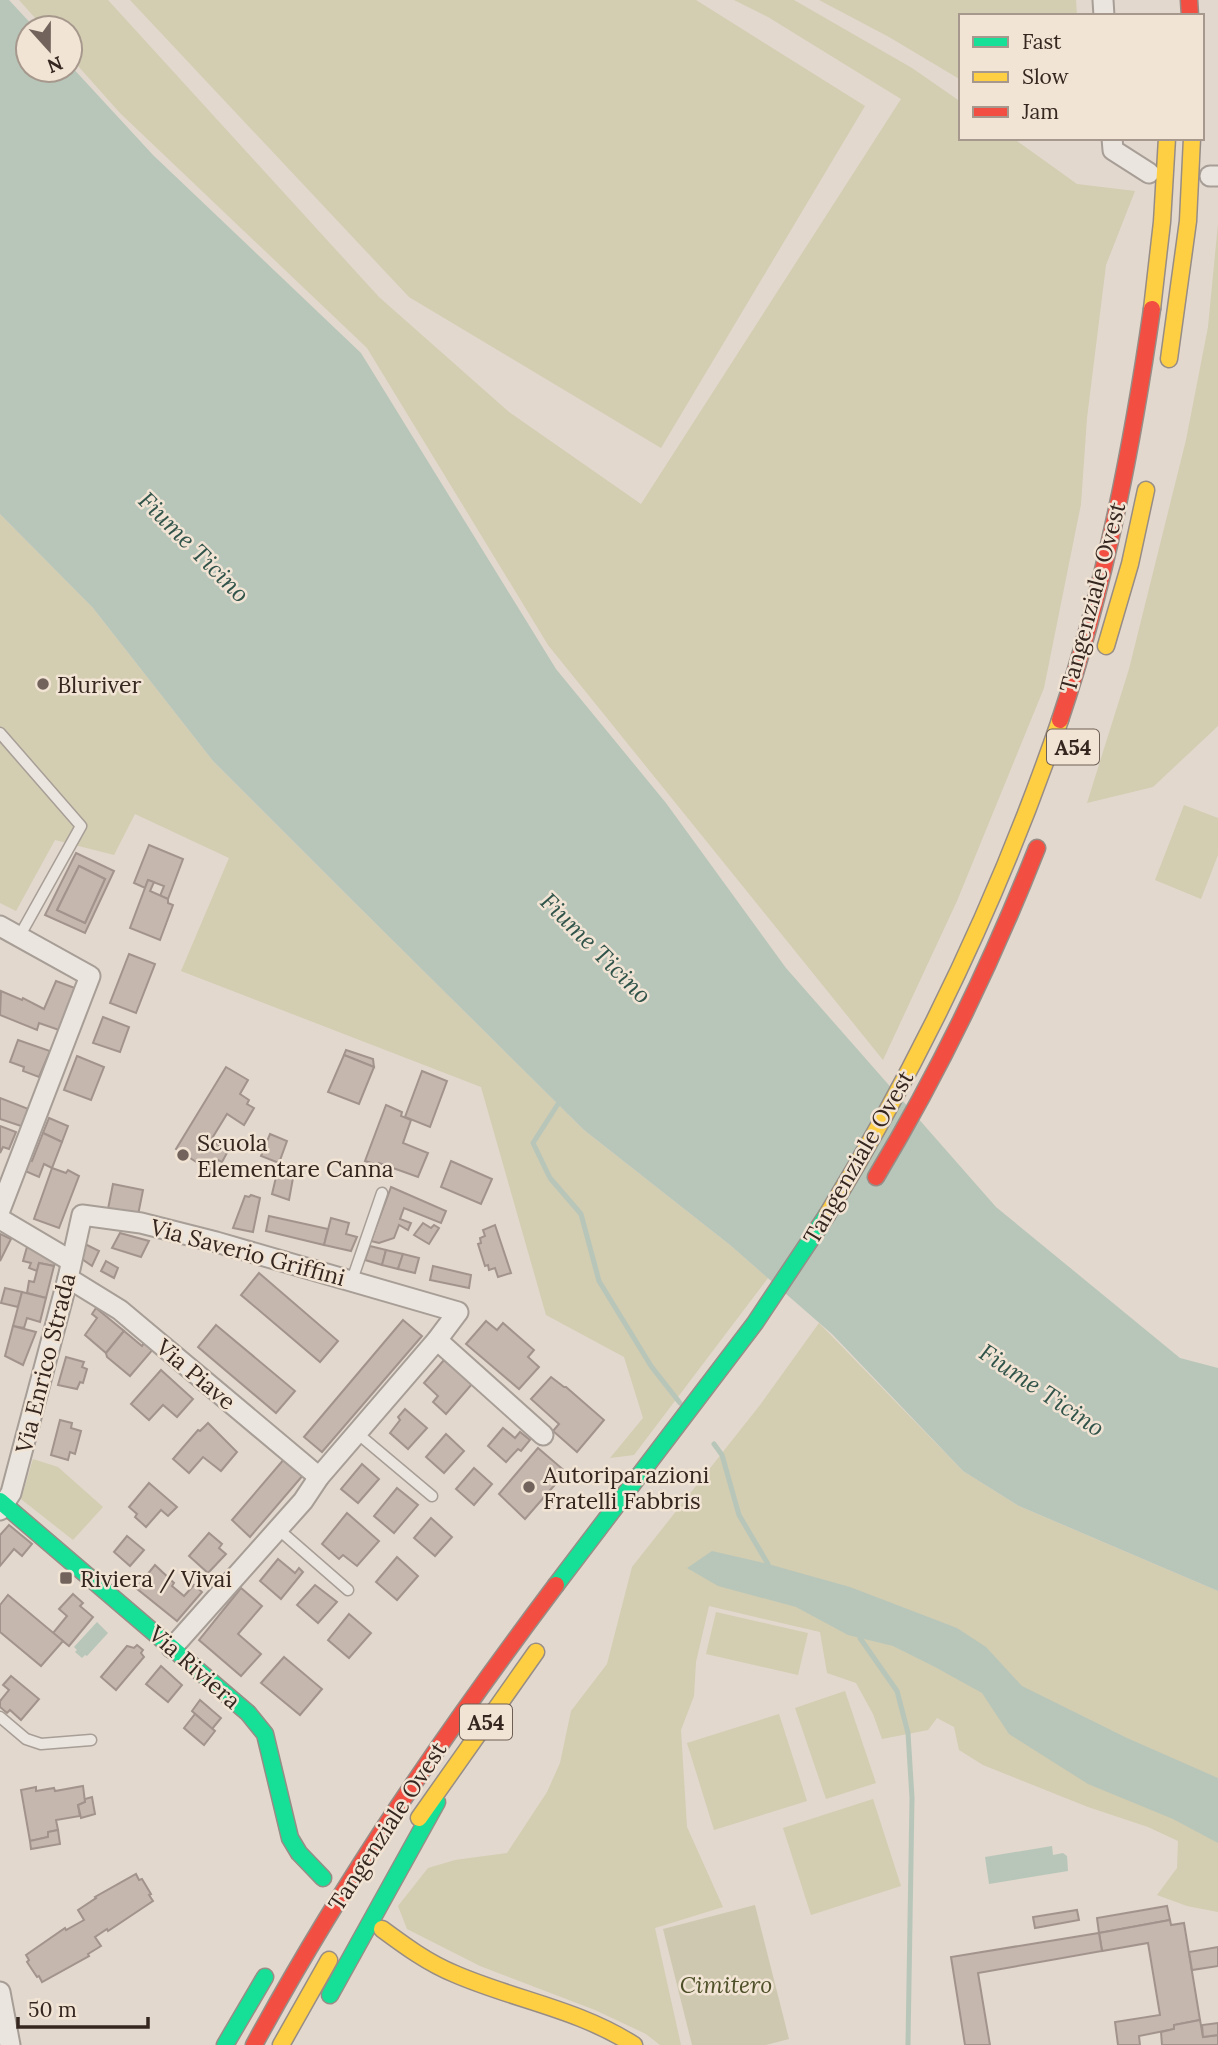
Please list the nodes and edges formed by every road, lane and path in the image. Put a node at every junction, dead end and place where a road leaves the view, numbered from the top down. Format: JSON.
{"nodes":[{"id":1,"x":1112,"y":140,"type":"edge"},
{"id":2,"x":1167,"y":140,"type":"edge"},
{"id":3,"x":1192,"y":140,"type":"edge"},
{"id":4,"x":1149,"y":173,"type":"dead end"},
{"id":5,"x":1168,"y":369,"type":"dead end"},
{"id":6,"x":1149,"y":473,"type":"dead end"},
{"id":7,"x":1103,"y":656,"type":"dead end"},
{"id":8,"x":0,"y":733,"type":"edge"},
{"id":9,"x":1045,"y":828,"type":"dead end"},
{"id":10,"x":0,"y":926,"type":"edge"},
{"id":11,"x":19,"y":937,"type":"junction"},
{"id":12,"x":382,"y":1193,"type":"dead end"},
{"id":13,"x":864,"y":1196,"type":"dead end"},
{"id":14,"x":0,"y":1210,"type":"edge"},
{"id":15,"x":0,"y":1219,"type":"edge"},
{"id":16,"x":70,"y":1269,"type":"junction"},
{"id":17,"x":352,"y":1280,"type":"junction"},
{"id":18,"x":437,"y":1340,"type":"junction"},
{"id":19,"x":357,"y":1433,"type":"junction"},
{"id":20,"x":543,"y":1435,"type":"dead end"},
{"id":21,"x":319,"y":1477,"type":"junction"},
{"id":22,"x":432,"y":1496,"type":"dead end"},
{"id":23,"x":2,"y":1505,"type":"edge"},
{"id":24,"x":278,"y":1529,"type":"junction"},
{"id":25,"x":348,"y":1590,"type":"dead end"},
{"id":26,"x":542,"y":1643,"type":"dead end"},
{"id":27,"x":172,"y":1648,"type":"junction"},
{"id":28,"x":0,"y":1717,"type":"edge"},
{"id":29,"x":453,"y":1725,"type":"junction"},
{"id":30,"x":91,"y":1740,"type":"dead end"},
{"id":31,"x":466,"y":1750,"type":"junction"},
{"id":32,"x":323,"y":1878,"type":"dead end"},
{"id":33,"x":319,"y":1898,"type":"dead end"},
{"id":34,"x":357,"y":1913,"type":"dead end"},
{"id":35,"x":382,"y":1929,"type":"dead end"},
{"id":36,"x":335,"y":1949,"type":"dead end"},
{"id":37,"x":274,"y":1962,"type":"dead end"},
{"id":38,"x":1,"y":1998,"type":"edge"},
{"id":39,"x":322,"y":2011,"type":"dead end"},
{"id":40,"x":10,"y":2045,"type":"edge"},
{"id":41,"x":225,"y":2045,"type":"edge"},
{"id":42,"x":254,"y":2045,"type":"edge"},
{"id":43,"x":281,"y":2045,"type":"edge"},
{"id":44,"x":634,"y":2045,"type":"edge"}],
"edges":[{"from":1,"to":4,"type":"street"},
{"from":2,"to":29,"type":"main road","name":"Tangenziale Ovest","number":"A54"},
{"from":3,"to":5,"type":"main road"},
{"from":6,"to":7,"type":"main road","name":"Tangenziale Ovest"},
{"from":8,"to":11,"type":"lane"},
{"from":9,"to":13,"type":"main road","name":"Tangenziale Ovest"},
{"from":10,"to":11,"type":"street"},
{"from":11,"to":14,"type":"street"},
{"from":12,"to":17,"type":"lane"},
{"from":15,"to":16,"type":"street","name":"Via Piave"},
{"from":16,"to":17,"type":"street","name":"Via Saverio Griffini"},
{"from":16,"to":21,"type":"street","name":"Via Piave"},
{"from":16,"to":23,"type":"street","name":"Via Enrico Strada"},
{"from":17,"to":18,"type":"street","name":"Via Saverio Griffini"},
{"from":18,"to":19,"type":"street"},
{"from":18,"to":20,"type":"street"},
{"from":19,"to":21,"type":"street"},
{"from":19,"to":22,"type":"lane"},
{"from":21,"to":24,"type":"street"},
{"from":23,"to":27,"type":"main road","name":"Via Riviera"},
{"from":24,"to":25,"type":"lane"},
{"from":24,"to":27,"type":"street"},
{"from":26,"to":31,"type":"main road","name":"Tangenziale Ovest","number":"A54"},
{"from":27,"to":32,"type":"main road","name":"Via Riviera"},
{"from":28,"to":30,"type":"lane"},
{"from":29,"to":33,"type":"main road"},
{"from":29,"to":42,"type":"main road","name":"Tangenziale Ovest","number":"A54"},
{"from":31,"to":34,"type":"main road","name":"Tangenziale Ovest","number":"A54"},
{"from":31,"to":39,"type":"main road"},
{"from":35,"to":44,"type":"main road"},
{"from":36,"to":43,"type":"main road"},
{"from":37,"to":41,"type":"main road"},
{"from":38,"to":40,"type":"street"}]}
